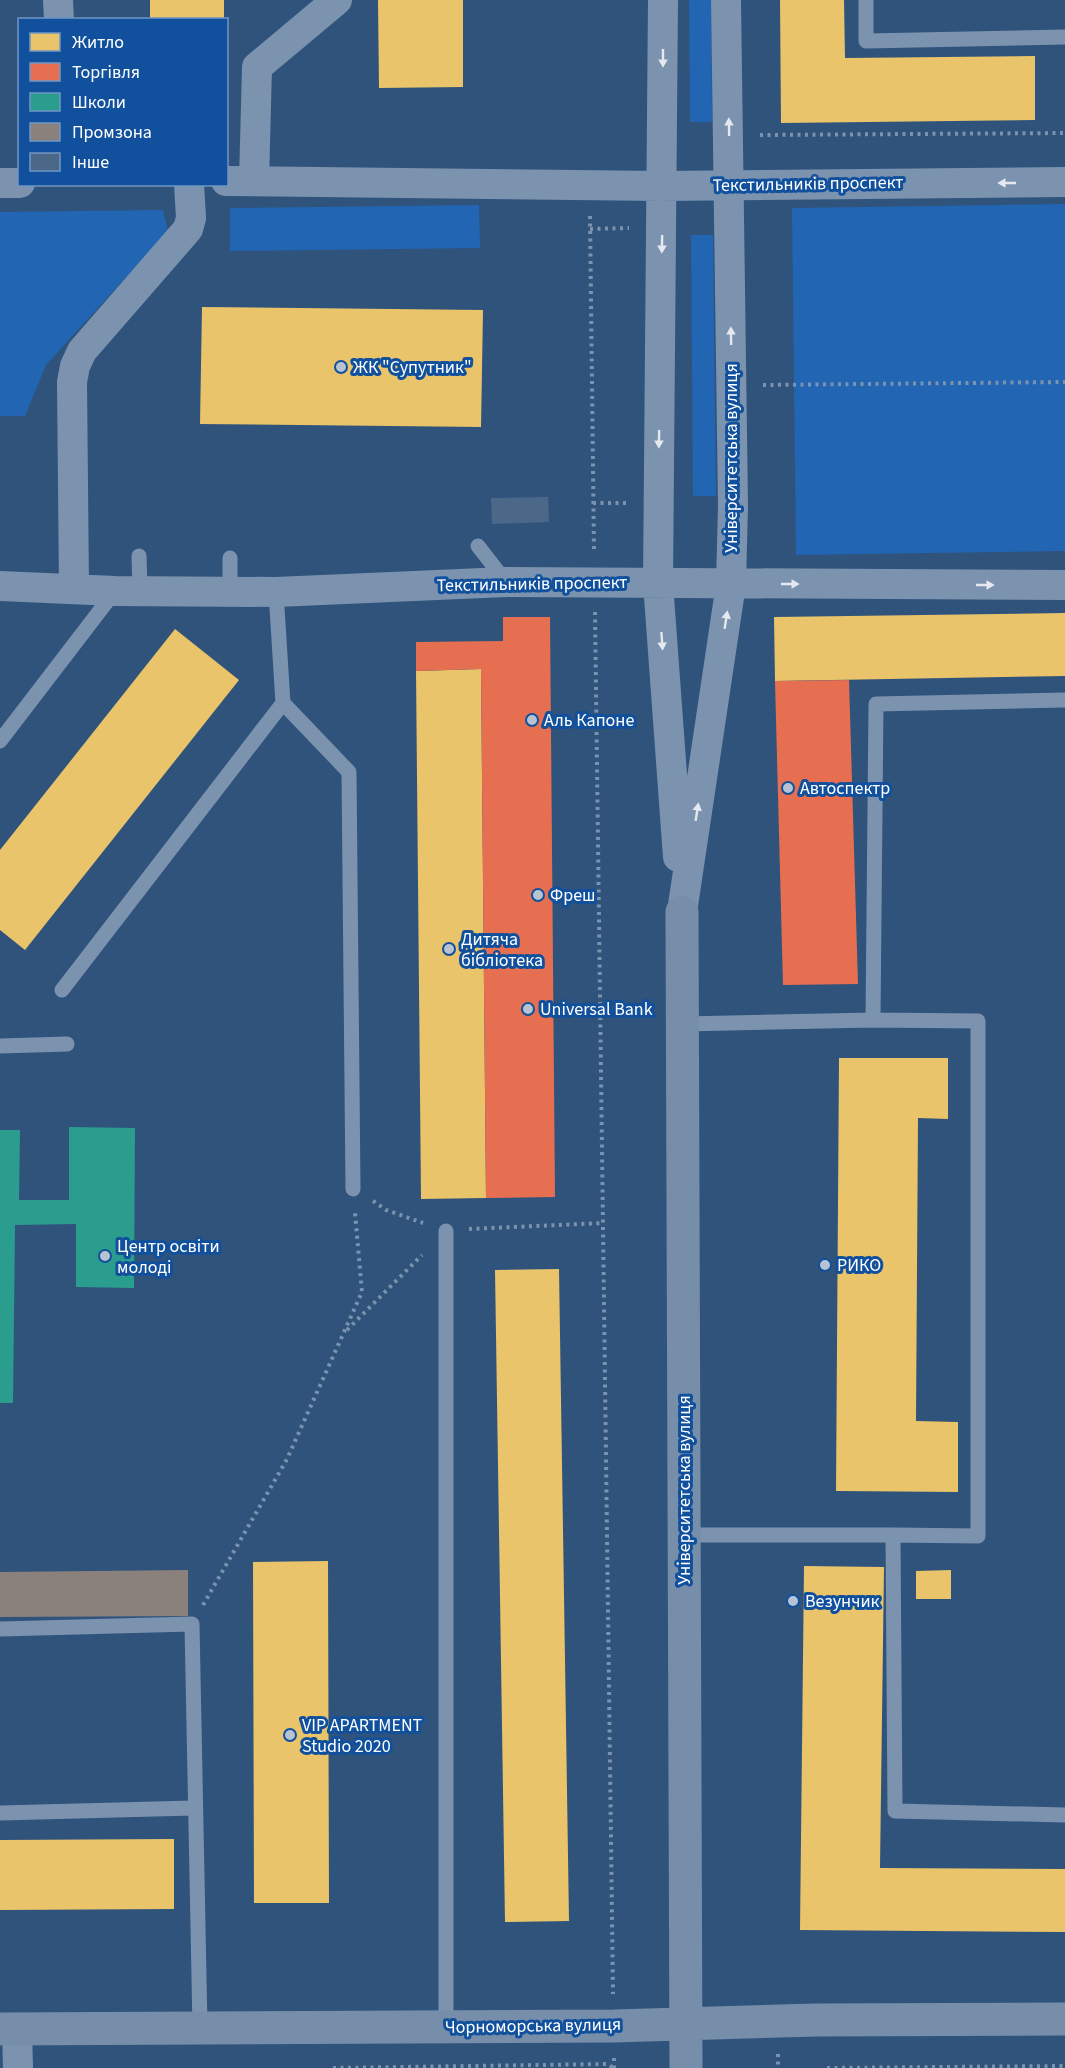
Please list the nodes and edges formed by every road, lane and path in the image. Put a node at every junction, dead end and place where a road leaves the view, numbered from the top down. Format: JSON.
{"nodes":[{"id":1,"x":58,"y":0,"type":"edge"},
{"id":2,"x":337,"y":0,"type":"edge"},
{"id":3,"x":663,"y":0,"type":"edge"},
{"id":4,"x":726,"y":0,"type":"edge"},
{"id":5,"x":866,"y":0,"type":"edge"},
{"id":6,"x":59,"y":18,"type":"edge"},
{"id":7,"x":1065,"y":37,"type":"edge"},
{"id":8,"x":1065,"y":133,"type":"edge"},
{"id":9,"x":729,"y":135,"type":"junction"},
{"id":10,"x":240,"y":181,"type":"edge"},
{"id":11,"x":1065,"y":182,"type":"edge"},
{"id":12,"x":0,"y":183,"type":"edge"},
{"id":13,"x":18,"y":183,"type":"edge"},
{"id":14,"x":728,"y":185,"type":"junction"},
{"id":15,"x":189,"y":186,"type":"edge"},
{"id":16,"x":590,"y":186,"type":"junction"},
{"id":17,"x":661,"y":186,"type":"junction"},
{"id":18,"x":1065,"y":382,"type":"edge"},
{"id":19,"x":759,"y":385,"type":"dead end"},
{"id":20,"x":478,"y":546,"type":"dead end"},
{"id":21,"x":139,"y":556,"type":"dead end"},
{"id":22,"x":230,"y":558,"type":"dead end"},
{"id":23,"x":506,"y":582,"type":"junction"},
{"id":24,"x":594,"y":583,"type":"junction"},
{"id":25,"x":658,"y":583,"type":"junction"},
{"id":26,"x":731,"y":584,"type":"junction"},
{"id":27,"x":1065,"y":585,"type":"edge"},
{"id":28,"x":0,"y":586,"type":"edge"},
{"id":29,"x":74,"y":589,"type":"junction"},
{"id":30,"x":127,"y":591,"type":"junction"},
{"id":31,"x":230,"y":591,"type":"junction"},
{"id":32,"x":276,"y":591,"type":"junction"},
{"id":33,"x":1065,"y":700,"type":"edge"},
{"id":34,"x":283,"y":703,"type":"junction"},
{"id":35,"x":0,"y":741,"type":"edge"},
{"id":36,"x":681,"y":912,"type":"junction"},
{"id":37,"x":63,"y":990,"type":"dead end"},
{"id":38,"x":873,"y":1020,"type":"junction"},
{"id":39,"x":683,"y":1024,"type":"junction"},
{"id":40,"x":67,"y":1044,"type":"dead end"},
{"id":41,"x":0,"y":1046,"type":"edge"},
{"id":42,"x":353,"y":1189,"type":"junction"},
{"id":43,"x":603,"y":1223,"type":"junction"},
{"id":44,"x":446,"y":1231,"type":"junction"},
{"id":45,"x":344,"y":1334,"type":"junction"},
{"id":46,"x":684,"y":1534,"type":"junction"},
{"id":47,"x":893,"y":1535,"type":"junction"},
{"id":48,"x":192,"y":1624,"type":"junction"},
{"id":49,"x":0,"y":1629,"type":"edge"},
{"id":50,"x":194,"y":1808,"type":"junction"},
{"id":51,"x":0,"y":1813,"type":"edge"},
{"id":52,"x":1065,"y":1815,"type":"edge"},
{"id":53,"x":1065,"y":2019,"type":"edge"},
{"id":54,"x":684,"y":2023,"type":"junction"},
{"id":55,"x":614,"y":2026,"type":"junction"},
{"id":56,"x":446,"y":2027,"type":"junction"},
{"id":57,"x":200,"y":2028,"type":"junction"},
{"id":58,"x":9,"y":2029,"type":"edge"},
{"id":59,"x":1065,"y":2066,"type":"edge"},
{"id":60,"x":18,"y":2068,"type":"edge"},
{"id":61,"x":333,"y":2068,"type":"edge"},
{"id":62,"x":614,"y":2068,"type":"edge"},
{"id":63,"x":686,"y":2068,"type":"edge"},
{"id":64,"x":827,"y":2068,"type":"edge"}],
"edges":[{"from":1,"to":6,"type":"street"},
{"from":2,"to":10,"type":"street"},
{"from":3,"to":17,"type":"street","name":"Університетська вулиця","one_way":true},
{"from":9,"to":4,"type":"street","name":"Університетська вулиця","one_way":true},
{"from":5,"to":7,"type":"lane"},
{"from":8,"to":9,"type":"path"},
{"from":9,"to":14,"type":"street","name":"Університетська вулиця"},
{"from":10,"to":16,"type":"street","name":"Текстильників проспект"},
{"from":11,"to":14,"type":"street","name":"Текстильників проспект","one_way":true},
{"from":12,"to":13,"type":"street"},
{"from":14,"to":17,"type":"street","name":"Текстильників проспект"},
{"from":26,"to":14,"type":"street","name":"Університетська вулиця","one_way":true},
{"from":15,"to":29,"type":"street"},
{"from":16,"to":17,"type":"street","name":"Текстильників проспект"},
{"from":16,"to":24,"type":"path"},
{"from":17,"to":25,"type":"street","name":"Університетська вулиця","one_way":true},
{"from":18,"to":19,"type":"path"},
{"from":20,"to":23,"type":"lane"},
{"from":21,"to":30,"type":"lane"},
{"from":22,"to":31,"type":"lane"},
{"from":23,"to":24,"type":"street","name":"Текстильників проспект"},
{"from":23,"to":32,"type":"street","name":"Текстильників проспект"},
{"from":24,"to":25,"type":"street","name":"Текстильників проспект"},
{"from":24,"to":43,"type":"path"},
{"from":25,"to":26,"type":"street","name":"Текстильників проспект"},
{"from":25,"to":36,"type":"street","name":"Університетська вулиця","one_way":true},
{"from":26,"to":27,"type":"street","name":"Текстильників проспект","one_way":true},
{"from":36,"to":26,"type":"street","name":"Університетська вулиця","one_way":true},
{"from":28,"to":29,"type":"street","name":"Текстильників проспект"},
{"from":29,"to":30,"type":"street","name":"Текстильників проспект"},
{"from":30,"to":31,"type":"street","name":"Текстильників проспект"},
{"from":30,"to":35,"type":"lane"},
{"from":31,"to":32,"type":"street","name":"Текстильників проспект"},
{"from":32,"to":34,"type":"lane"},
{"from":33,"to":38,"type":"lane"},
{"from":34,"to":37,"type":"lane"},
{"from":34,"to":42,"type":"lane"},
{"from":36,"to":39,"type":"street","name":"Університетська вулиця"},
{"from":38,"to":39,"type":"lane"},
{"from":38,"to":47,"type":"lane"},
{"from":39,"to":46,"type":"street","name":"Університетська вулиця"},
{"from":40,"to":41,"type":"lane"},
{"from":42,"to":44,"type":"path"},
{"from":42,"to":45,"type":"path"},
{"from":43,"to":44,"type":"path"},
{"from":43,"to":55,"type":"path"},
{"from":44,"to":45,"type":"path"},
{"from":44,"to":56,"type":"lane"},
{"from":45,"to":48,"type":"path"},
{"from":46,"to":47,"type":"lane"},
{"from":46,"to":54,"type":"street","name":"Університетська вулиця"},
{"from":47,"to":52,"type":"lane"},
{"from":48,"to":49,"type":"lane"},
{"from":48,"to":50,"type":"lane"},
{"from":50,"to":51,"type":"lane"},
{"from":50,"to":57,"type":"lane"},
{"from":53,"to":54,"type":"street","name":"Чорноморська вулиця"},
{"from":54,"to":55,"type":"street","name":"Чорноморська вулиця"},
{"from":54,"to":63,"type":"street","name":"Університетська вулиця"},
{"from":55,"to":56,"type":"street","name":"Чорноморська вулиця"},
{"from":55,"to":62,"type":"path"},
{"from":56,"to":57,"type":"street","name":"Чорноморська вулиця"},
{"from":57,"to":58,"type":"street","name":"Чорноморська вулиця"},
{"from":58,"to":60,"type":"street"},
{"from":59,"to":64,"type":"path"},
{"from":61,"to":62,"type":"path"}]}
